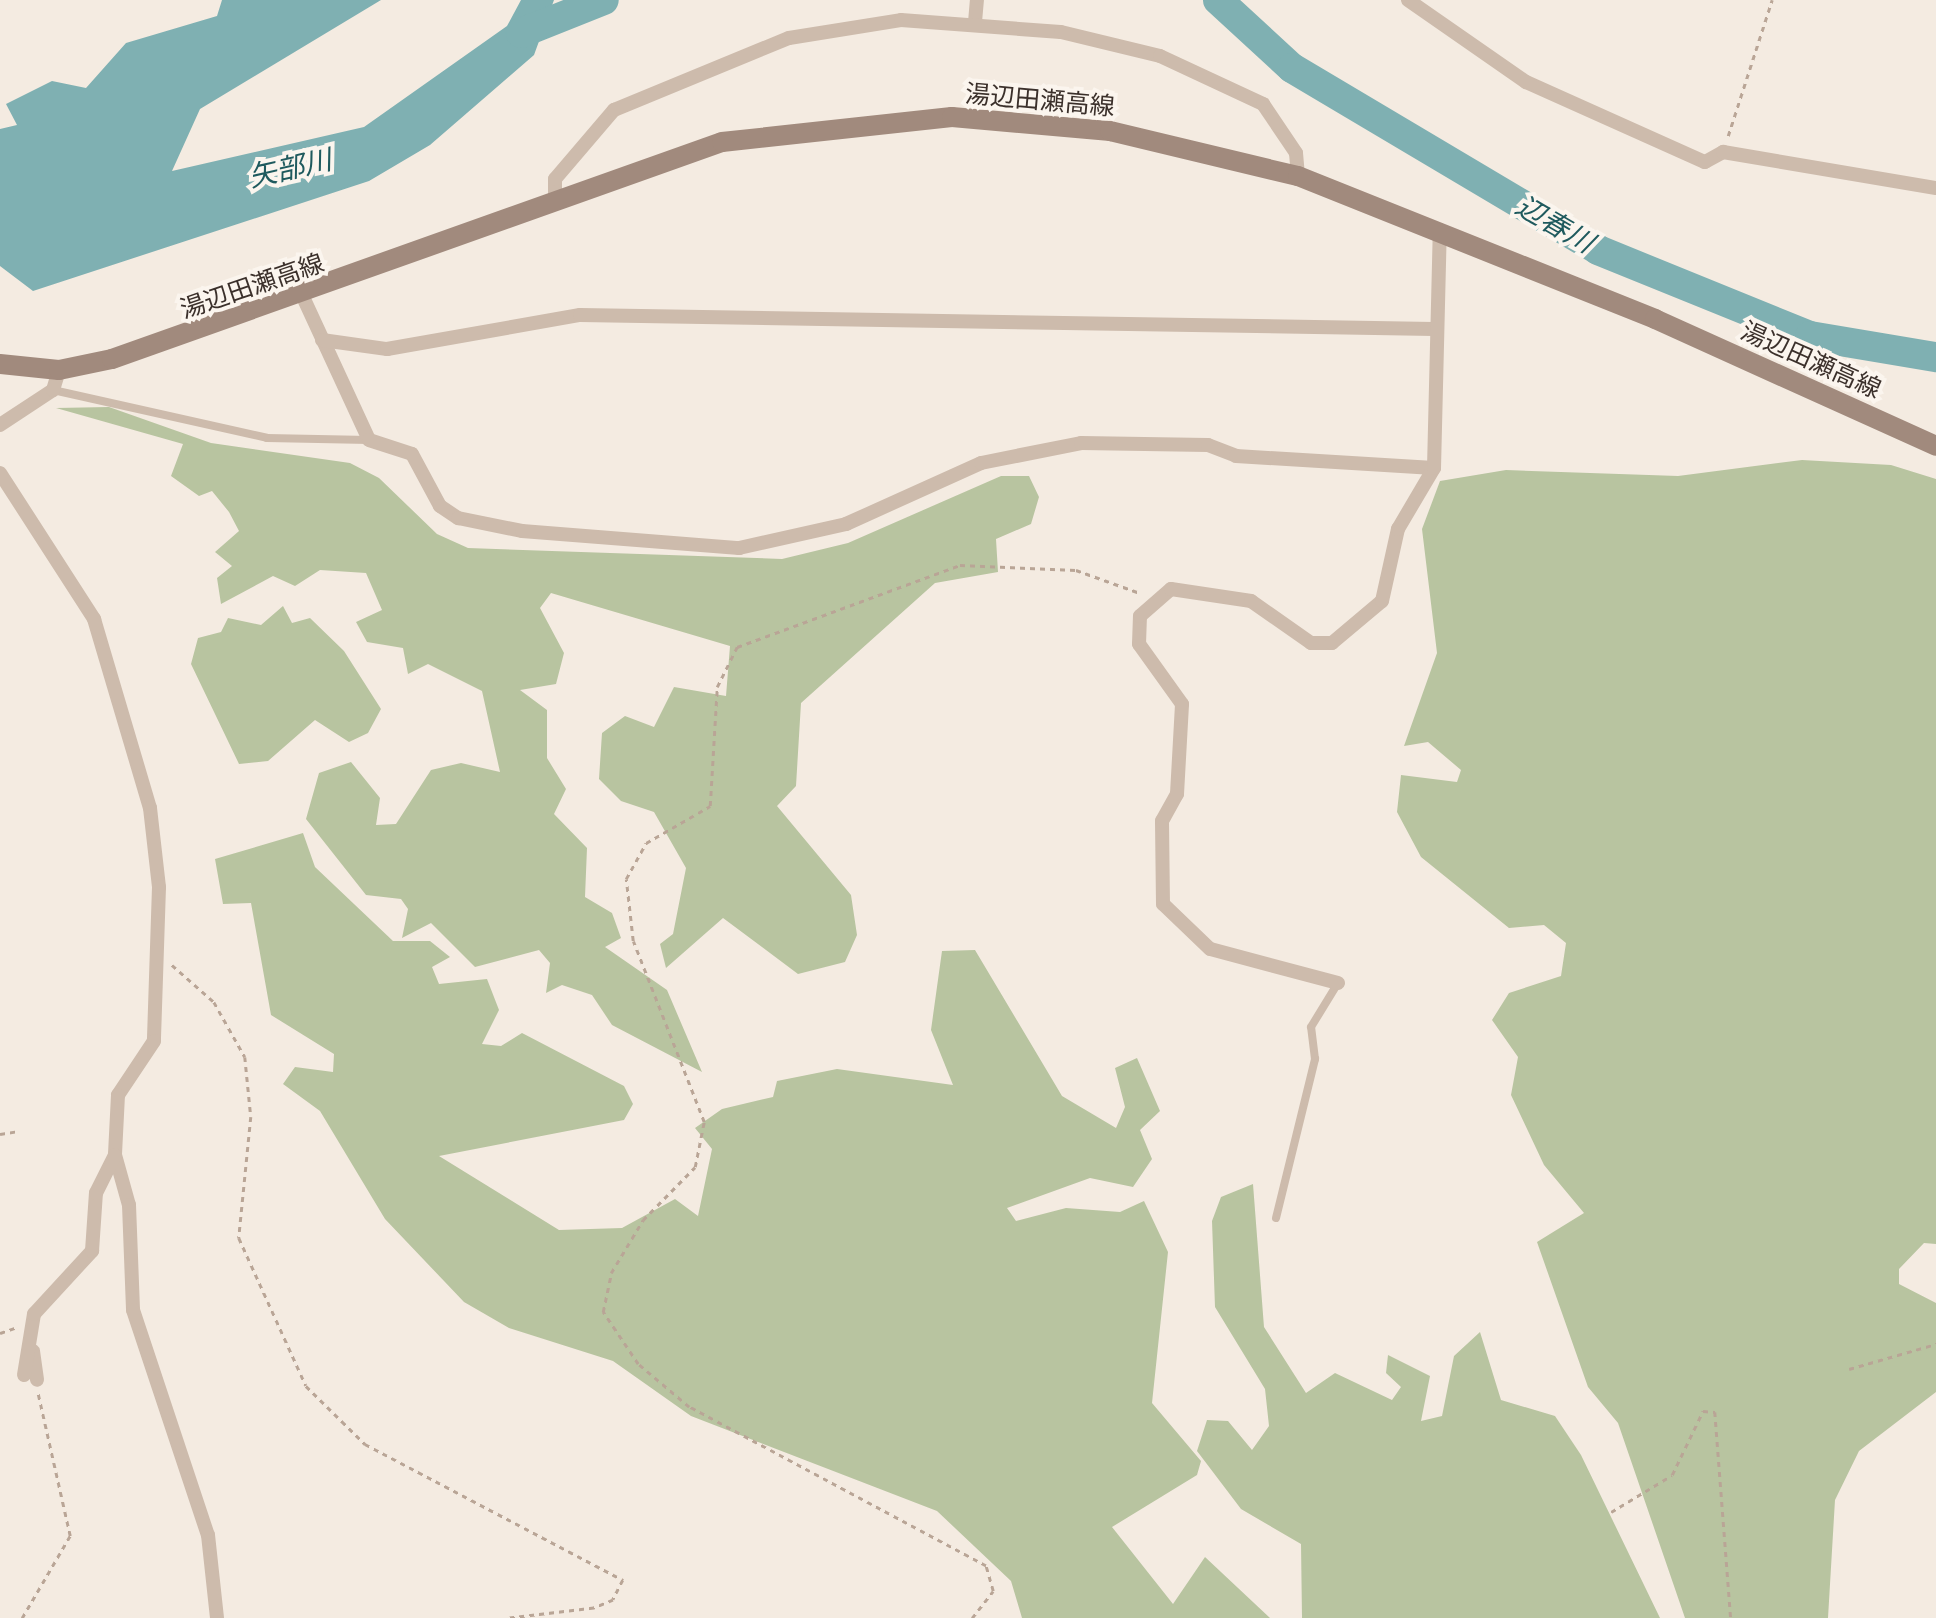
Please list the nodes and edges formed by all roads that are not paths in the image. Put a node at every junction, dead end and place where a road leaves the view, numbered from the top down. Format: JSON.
{"nodes":[{"id":1,"x":1408,"y":0,"type":"edge"},
{"id":2,"x":976,"y":10,"type":"edge"},
{"id":3,"x":1298,"y":176,"type":"junction"},
{"id":4,"x":1936,"y":188,"type":"edge"},
{"id":5,"x":555,"y":202,"type":"junction"},
{"id":6,"x":1440,"y":230,"type":"junction"},
{"id":7,"x":303,"y":297,"type":"junction"},
{"id":8,"x":1434,"y":330,"type":"junction"},
{"id":9,"x":322,"y":340,"type":"junction"},
{"id":10,"x":0,"y":364,"type":"edge"},
{"id":11,"x":56,"y":380,"type":"junction"},
{"id":12,"x":0,"y":425,"type":"edge"},
{"id":13,"x":370,"y":440,"type":"junction"},
{"id":14,"x":1936,"y":446,"type":"edge"},
{"id":15,"x":1434,"y":468,"type":"junction"},
{"id":16,"x":0,"y":473,"type":"edge"},
{"id":17,"x":1338,"y":984,"type":"joint"},
{"id":18,"x":114,"y":1155,"type":"junction"},
{"id":19,"x":1276,"y":1218,"type":"dead end"},
{"id":20,"x":30,"y":1377,"type":"road end"},
{"id":21,"x":217,"y":1618,"type":"edge"}],
"edges":[{"from":1,"to":4,"type":"street"},
{"from":2,"to":3,"type":"street"},
{"from":2,"to":5,"type":"street"},
{"from":3,"to":5,"type":"main road","name":"湯辺田瀬高線"},
{"from":3,"to":6,"type":"main road","name":"湯辺田瀬高線"},
{"from":5,"to":7,"type":"main road","name":"湯辺田瀬高線"},
{"from":6,"to":8,"type":"street"},
{"from":6,"to":14,"type":"main road","name":"湯辺田瀬高線"},
{"from":7,"to":9,"type":"street"},
{"from":7,"to":11,"type":"main road","name":"湯辺田瀬高線"},
{"from":8,"to":9,"type":"street"},
{"from":8,"to":15,"type":"street"},
{"from":9,"to":13,"type":"street"},
{"from":10,"to":11,"type":"main road","name":"湯辺田瀬高線"},
{"from":11,"to":12,"type":"street"},
{"from":11,"to":13,"type":"lane"},
{"from":13,"to":15,"type":"street"},
{"from":15,"to":17,"type":"street"},
{"from":16,"to":18,"type":"street"},
{"from":17,"to":19,"type":"lane"},
{"from":18,"to":20,"type":"street"},
{"from":18,"to":21,"type":"street"}]}
